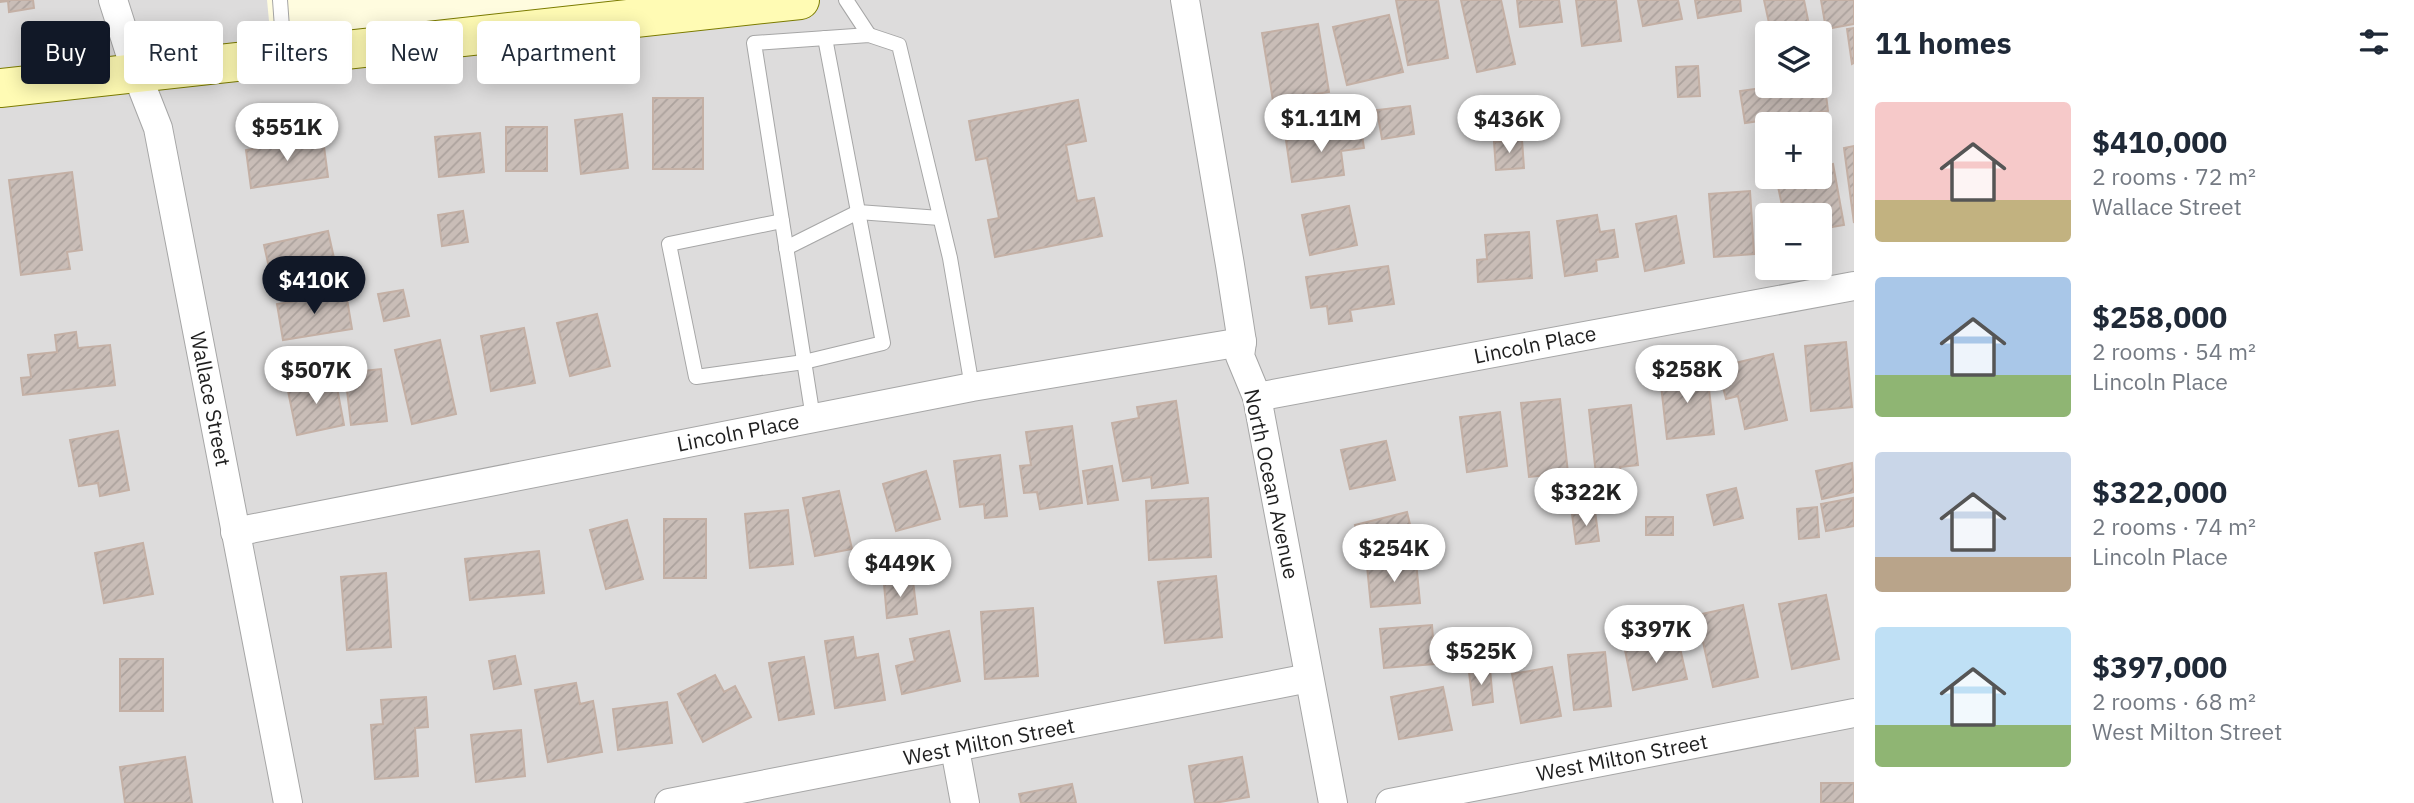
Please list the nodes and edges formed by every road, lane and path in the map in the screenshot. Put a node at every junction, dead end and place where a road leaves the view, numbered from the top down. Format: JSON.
{"nodes":[{"id":1,"x":113,"y":0,"type":"edge"},
{"id":2,"x":280,"y":0,"type":"edge"},
{"id":3,"x":800,"y":0,"type":"edge"},
{"id":4,"x":846,"y":0,"type":"edge"},
{"id":5,"x":1185,"y":0,"type":"edge"},
{"id":6,"x":282,"y":21,"type":"edge"},
{"id":7,"x":124,"y":34,"type":"edge"},
{"id":8,"x":869,"y":35,"type":"junction"},
{"id":9,"x":825,"y":38,"type":"junction"},
{"id":10,"x":352,"y":49,"type":"edge"},
{"id":11,"x":124,"y":73,"type":"edge"},
{"id":12,"x":141,"y":84,"type":"edge"},
{"id":13,"x":0,"y":88,"type":"edge"},
{"id":14,"x":858,"y":212,"type":"junction"},
{"id":15,"x":940,"y":218,"type":"junction"},
{"id":16,"x":782,"y":221,"type":"junction"},
{"id":17,"x":786,"y":248,"type":"junction"},
{"id":18,"x":1854,"y":286,"type":"edge"},
{"id":19,"x":1242,"y":342,"type":"junction"},
{"id":20,"x":804,"y":362,"type":"junction"},
{"id":21,"x":972,"y":387,"type":"junction"},
{"id":22,"x":1257,"y":397,"type":"junction"},
{"id":23,"x":813,"y":418,"type":"junction"},
{"id":24,"x":236,"y":532,"type":"junction"},
{"id":25,"x":1309,"y":678,"type":"junction"},
{"id":26,"x":1854,"y":713,"type":"edge"},
{"id":27,"x":955,"y":749,"type":"junction"},
{"id":28,"x":288,"y":803,"type":"edge"},
{"id":29,"x":669,"y":803,"type":"edge"},
{"id":30,"x":965,"y":803,"type":"edge"},
{"id":31,"x":1334,"y":803,"type":"edge"},
{"id":32,"x":1390,"y":803,"type":"edge"}],
"edges":[{"from":1,"to":7,"type":"street","name":"Wallace Street"},
{"from":2,"to":6,"type":"lane"},
{"from":3,"to":10,"type":"main road"},
{"from":4,"to":8,"type":"lane"},
{"from":5,"to":19,"type":"street","name":"North Ocean Avenue"},
{"from":8,"to":9,"type":"lane"},
{"from":8,"to":15,"type":"lane"},
{"from":9,"to":14,"type":"lane"},
{"from":9,"to":16,"type":"lane"},
{"from":11,"to":13,"type":"main road"},
{"from":12,"to":24,"type":"street","name":"Wallace Street"},
{"from":14,"to":15,"type":"lane"},
{"from":14,"to":17,"type":"lane"},
{"from":14,"to":20,"type":"lane"},
{"from":15,"to":21,"type":"lane"},
{"from":16,"to":17,"type":"lane"},
{"from":16,"to":20,"type":"lane"},
{"from":17,"to":20,"type":"lane"},
{"from":18,"to":22,"type":"street","name":"Lincoln Place"},
{"from":19,"to":21,"type":"street","name":"Lincoln Place"},
{"from":19,"to":22,"type":"street","name":"North Ocean Avenue"},
{"from":20,"to":23,"type":"lane"},
{"from":21,"to":23,"type":"street","name":"Lincoln Place"},
{"from":22,"to":25,"type":"street","name":"North Ocean Avenue"},
{"from":23,"to":24,"type":"street","name":"Lincoln Place"},
{"from":24,"to":28,"type":"street","name":"Wallace Street"},
{"from":25,"to":27,"type":"street","name":"West Milton Street"},
{"from":25,"to":31,"type":"street","name":"North Ocean Avenue"},
{"from":26,"to":32,"type":"street","name":"West Milton Street"},
{"from":27,"to":29,"type":"street","name":"West Milton Street"},
{"from":27,"to":30,"type":"street"}]}
